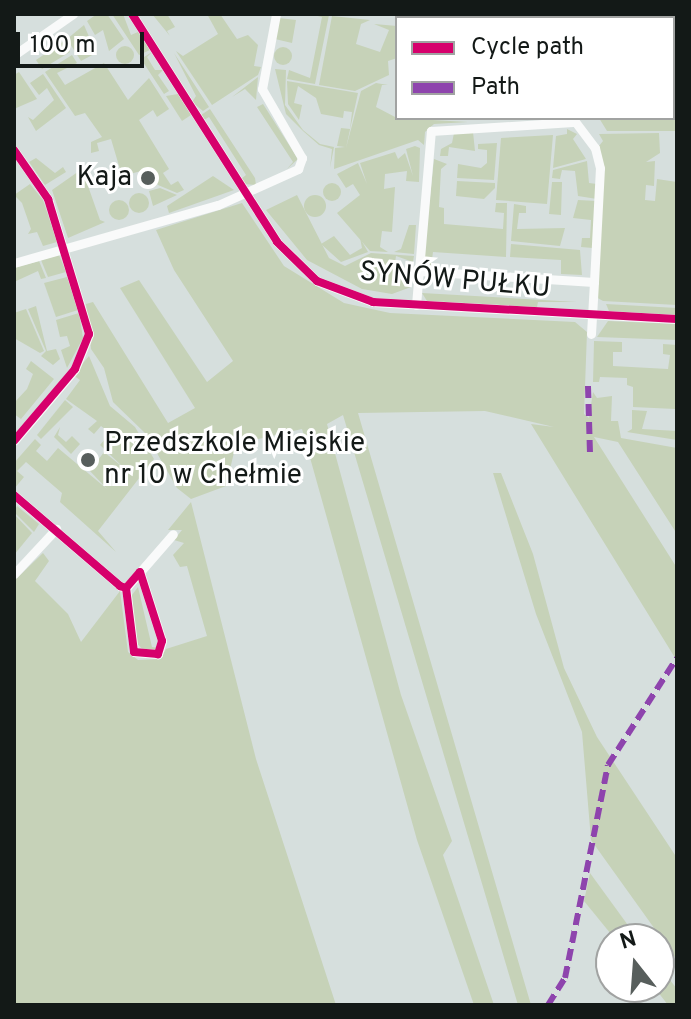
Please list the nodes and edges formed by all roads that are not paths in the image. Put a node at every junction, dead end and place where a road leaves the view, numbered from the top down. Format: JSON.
{"nodes":[{"id":1,"x":73,"y":14,"type":"edge"},
{"id":2,"x":132,"y":14,"type":"edge"},
{"id":3,"x":276,"y":14,"type":"edge"},
{"id":4,"x":14,"y":55,"type":"edge"},
{"id":5,"x":571,"y":121,"type":"edge"},
{"id":6,"x":14,"y":150,"type":"edge"},
{"id":7,"x":245,"y":194,"type":"junction"},
{"id":8,"x":64,"y":248,"type":"junction"},
{"id":9,"x":14,"y":263,"type":"edge"},
{"id":10,"x":419,"y":271,"type":"junction"},
{"id":11,"x":594,"y":282,"type":"junction"},
{"id":12,"x":416,"y":305,"type":"junction"},
{"id":13,"x":592,"y":314,"type":"junction"},
{"id":14,"x":677,"y":319,"type":"edge"},
{"id":15,"x":591,"y":334,"type":"dead end"},
{"id":16,"x":14,"y":441,"type":"edge"},
{"id":17,"x":14,"y":495,"type":"edge"},
{"id":18,"x":56,"y":529,"type":"junction"},
{"id":19,"x":173,"y":534,"type":"dead end"},
{"id":20,"x":140,"y":572,"type":"junction"},
{"id":21,"x":14,"y":574,"type":"edge"},
{"id":22,"x":126,"y":588,"type":"junction"}],
"edges":[{"from":1,"to":4,"type":"street"},
{"from":2,"to":7,"type":"street","name":"SYNÓW PUŁKU"},
{"from":3,"to":7,"type":"street"},
{"from":5,"to":10,"type":"street"},
{"from":5,"to":11,"type":"street"},
{"from":6,"to":8,"type":"street"},
{"from":7,"to":8,"type":"street"},
{"from":7,"to":12,"type":"street","name":"SYNÓW PUŁKU"},
{"from":8,"to":9,"type":"street"},
{"from":8,"to":16,"type":"street"},
{"from":10,"to":11,"type":"street"},
{"from":10,"to":12,"type":"street"},
{"from":11,"to":13,"type":"street"},
{"from":12,"to":13,"type":"street","name":"SYNÓW PUŁKU"},
{"from":13,"to":14,"type":"street","name":"SYNÓW PUŁKU"},
{"from":13,"to":15,"type":"street"},
{"from":17,"to":18,"type":"street"},
{"from":18,"to":21,"type":"street"},
{"from":18,"to":22,"type":"street"},
{"from":19,"to":20,"type":"street"},
{"from":20,"to":22,"type":"street"},
{"from":20,"to":22,"type":"street"}]}
